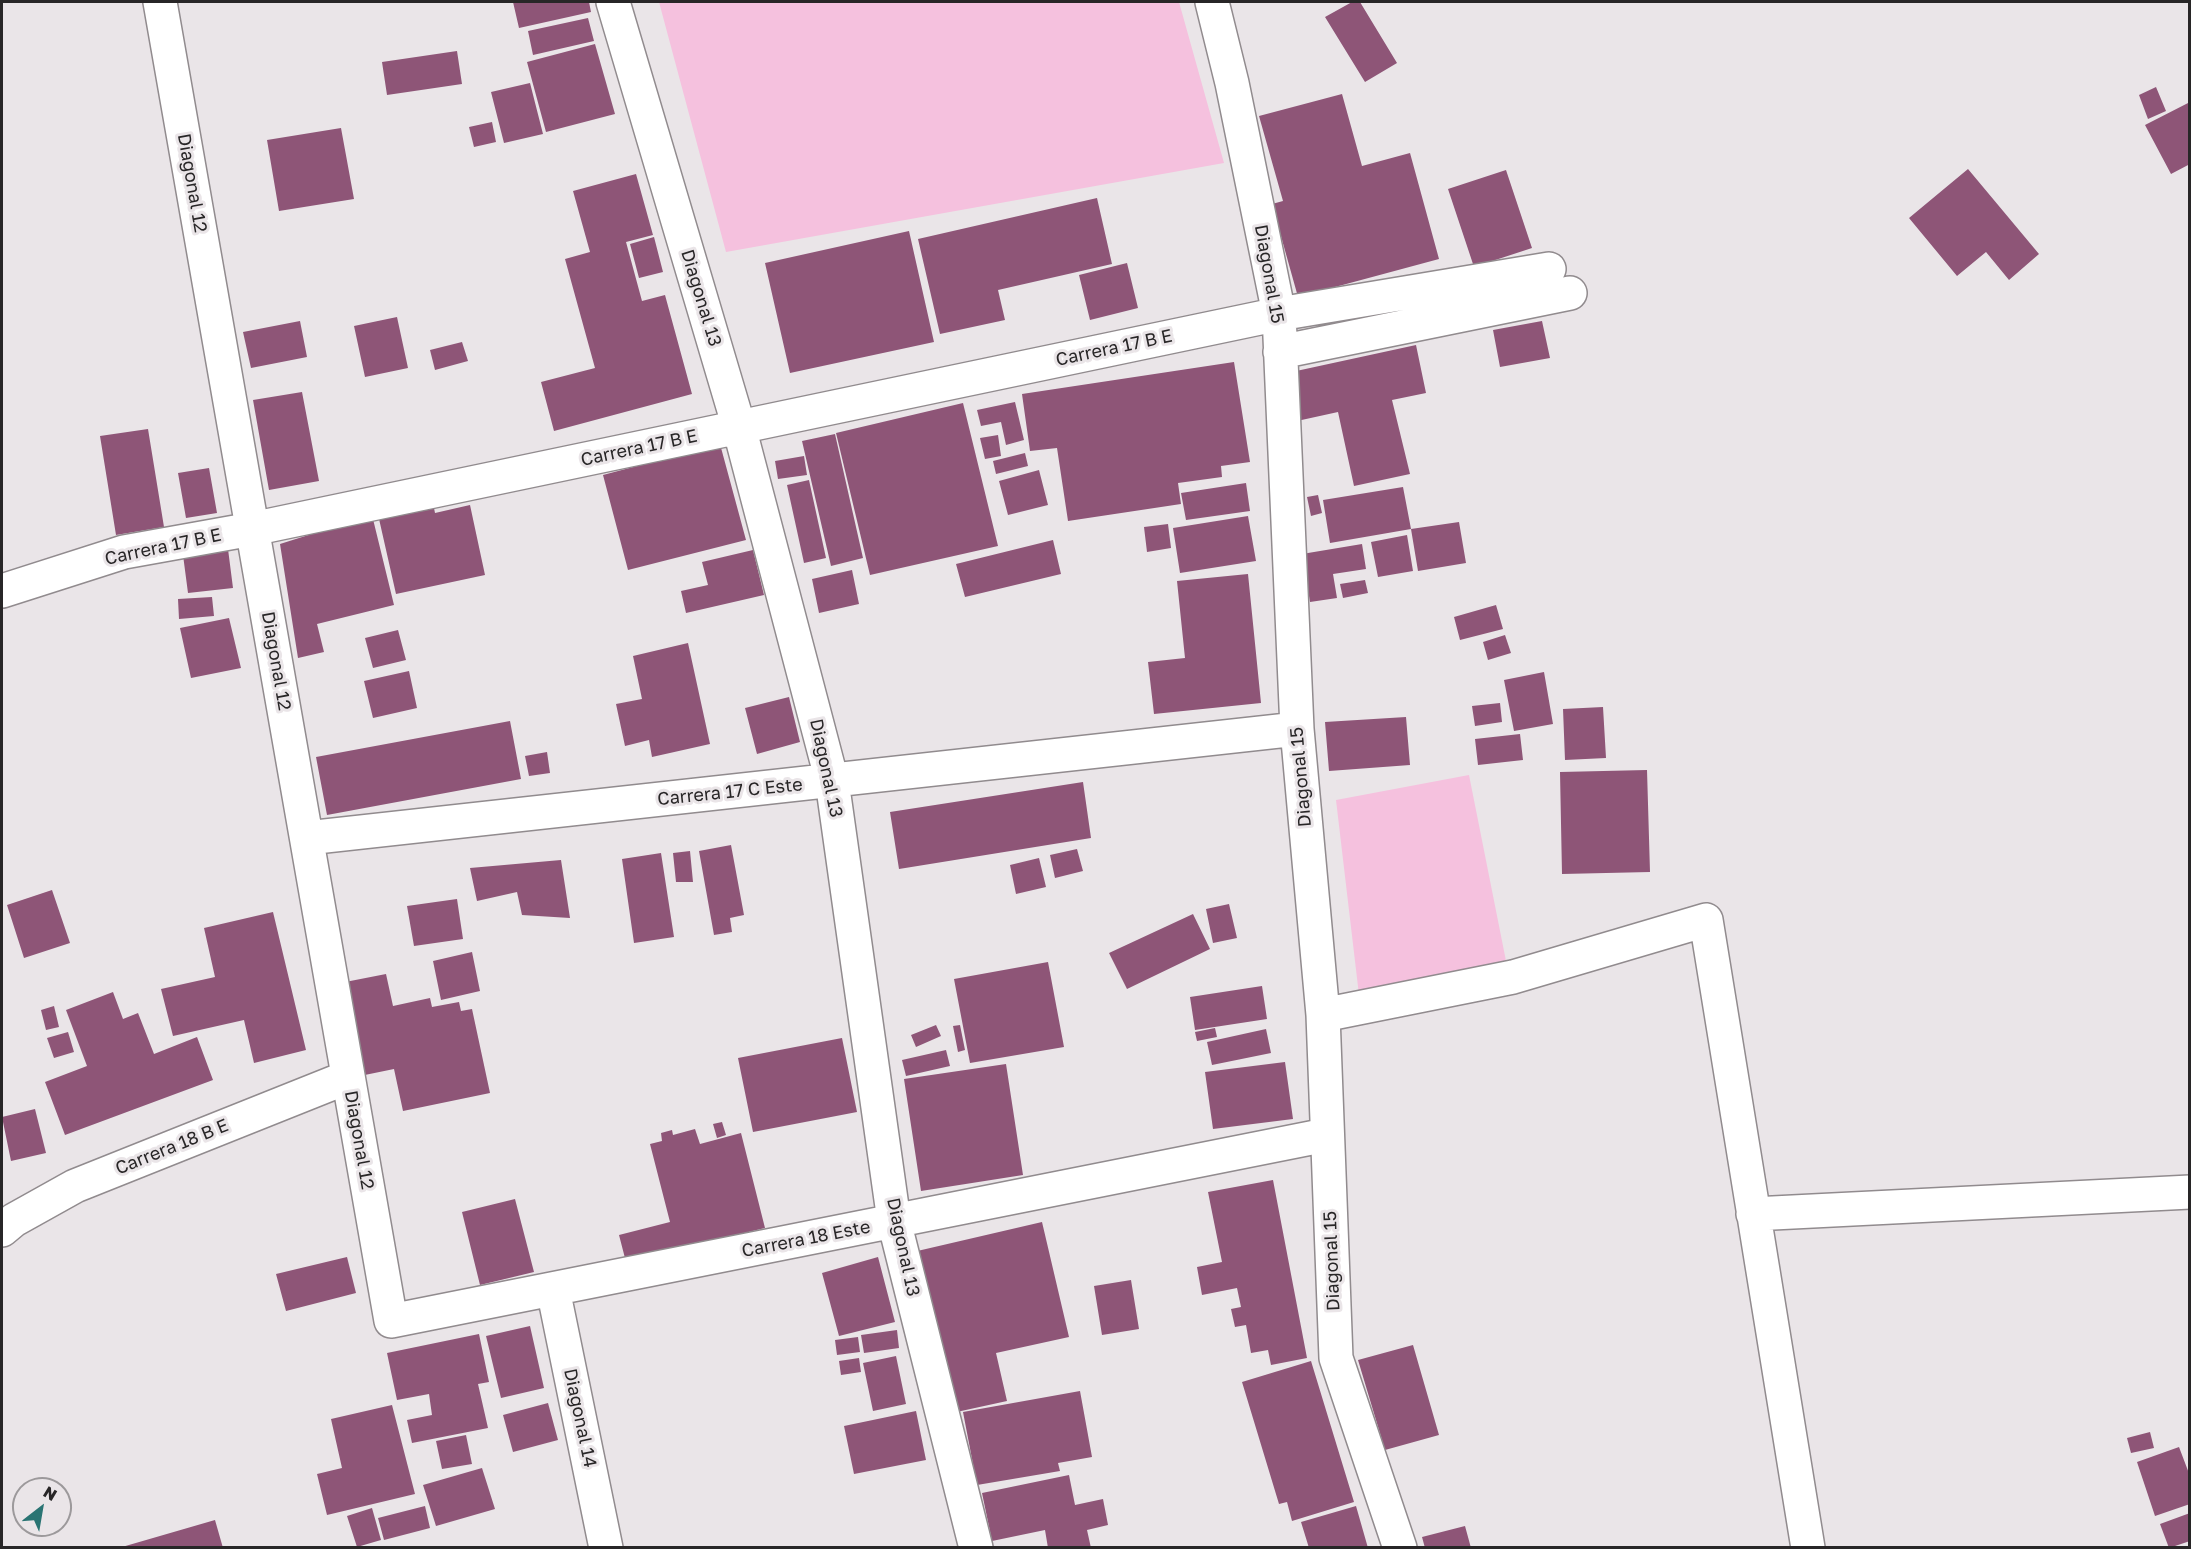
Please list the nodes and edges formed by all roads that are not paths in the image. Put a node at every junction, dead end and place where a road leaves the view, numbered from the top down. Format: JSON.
{"nodes":[{"id":1,"x":160,"y":2,"type":"edge"},
{"id":2,"x":613,"y":2,"type":"edge"},
{"id":3,"x":1212,"y":2,"type":"edge"},
{"id":4,"x":1549,"y":268,"type":"dead end"},
{"id":5,"x":1570,"y":293,"type":"dead end"},
{"id":6,"x":1278,"y":314,"type":"junction"},
{"id":7,"x":1280,"y":352,"type":"junction"},
{"id":8,"x":739,"y":427,"type":"junction"},
{"id":9,"x":252,"y":529,"type":"junction"},
{"id":10,"x":2,"y":591,"type":"edge"},
{"id":11,"x":1297,"y":729,"type":"junction"},
{"id":12,"x":832,"y":781,"type":"junction"},
{"id":13,"x":307,"y":838,"type":"junction"},
{"id":14,"x":1323,"y":1015,"type":"junction"},
{"id":15,"x":348,"y":1077,"type":"junction"},
{"id":16,"x":1326,"y":1135,"type":"junction"},
{"id":17,"x":2190,"y":1192,"type":"edge"},
{"id":18,"x":1753,"y":1214,"type":"junction"},
{"id":19,"x":894,"y":1221,"type":"junction"},
{"id":20,"x":2,"y":1230,"type":"edge"},
{"id":21,"x":553,"y":1289,"type":"junction"},
{"id":22,"x":391,"y":1322,"type":"joint"},
{"id":23,"x":606,"y":1548,"type":"edge"},
{"id":24,"x":976,"y":1548,"type":"edge"},
{"id":25,"x":1400,"y":1548,"type":"edge"},
{"id":26,"x":1808,"y":1548,"type":"edge"}],
"edges":[{"from":1,"to":9,"type":"street","name":"Diagonal 12"},
{"from":2,"to":8,"type":"street","name":"Diagonal 13"},
{"from":3,"to":6,"type":"street","name":"Diagonal 15"},
{"from":4,"to":6,"type":"street","name":"Carrera 17 B E"},
{"from":5,"to":7,"type":"street"},
{"from":6,"to":7,"type":"street","name":"Diagonal 15"},
{"from":6,"to":8,"type":"street","name":"Carrera 17 B E"},
{"from":7,"to":11,"type":"street","name":"Diagonal 15"},
{"from":8,"to":9,"type":"street","name":"Carrera 17 B E"},
{"from":8,"to":12,"type":"street","name":"Diagonal 13"},
{"from":9,"to":10,"type":"street","name":"Carrera 17 B E"},
{"from":9,"to":13,"type":"street","name":"Diagonal 12"},
{"from":11,"to":12,"type":"street","name":"Carrera 17 C Este"},
{"from":11,"to":14,"type":"street","name":"Diagonal 15"},
{"from":12,"to":13,"type":"street","name":"Carrera 17 C Este"},
{"from":12,"to":19,"type":"street","name":"Diagonal 13"},
{"from":13,"to":15,"type":"street","name":"Diagonal 12"},
{"from":14,"to":16,"type":"street","name":"Diagonal 15"},
{"from":14,"to":18,"type":"street"},
{"from":15,"to":20,"type":"street","name":"Carrera 18 B E"},
{"from":15,"to":22,"type":"street","name":"Diagonal 12"},
{"from":16,"to":19,"type":"street","name":"Carrera 18 Este"},
{"from":16,"to":25,"type":"street","name":"Diagonal 15"},
{"from":17,"to":18,"type":"street"},
{"from":18,"to":26,"type":"street"},
{"from":19,"to":21,"type":"street","name":"Carrera 18 Este"},
{"from":19,"to":24,"type":"street","name":"Diagonal 13"},
{"from":21,"to":22,"type":"street","name":"Carrera 18 Este"},
{"from":21,"to":23,"type":"street","name":"Diagonal 14"}]}
